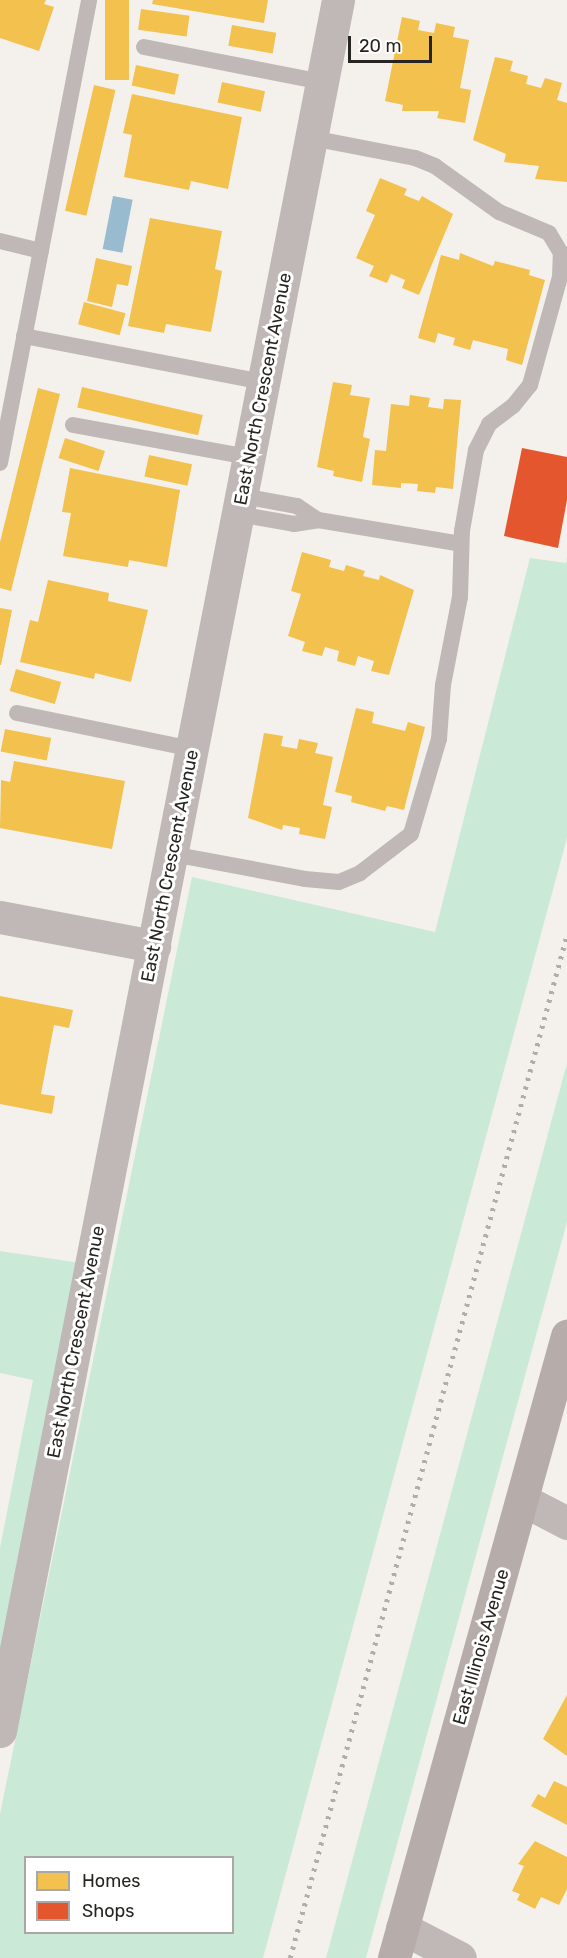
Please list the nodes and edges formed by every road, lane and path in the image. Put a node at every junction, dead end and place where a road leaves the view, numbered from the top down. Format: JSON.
{"nodes":[{"id":1,"x":89,"y":0,"type":"edge"},
{"id":2,"x":338,"y":0,"type":"edge"},
{"id":3,"x":144,"y":47,"type":"dead end"},
{"id":4,"x":322,"y":82,"type":"junction"},
{"id":5,"x":311,"y":138,"type":"junction"},
{"id":6,"x":0,"y":241,"type":"edge"},
{"id":7,"x":41,"y":251,"type":"junction"},
{"id":8,"x":24,"y":336,"type":"junction"},
{"id":9,"x":264,"y":382,"type":"junction"},
{"id":10,"x":73,"y":425,"type":"dead end"},
{"id":11,"x":249,"y":457,"type":"junction"},
{"id":12,"x":0,"y":463,"type":"edge"},
{"id":13,"x":240,"y":505,"type":"junction"},
{"id":14,"x":461,"y":544,"type":"junction"},
{"id":15,"x":17,"y":713,"type":"dead end"},
{"id":16,"x":192,"y":749,"type":"junction"},
{"id":17,"x":172,"y":854,"type":"junction"},
{"id":18,"x":0,"y":917,"type":"edge"},
{"id":19,"x":154,"y":946,"type":"junction"},
{"id":20,"x":567,"y":1336,"type":"edge"},
{"id":21,"x":523,"y":1500,"type":"junction"},
{"id":22,"x":567,"y":1523,"type":"edge"},
{"id":23,"x":0,"y":1731,"type":"edge"},
{"id":24,"x":398,"y":1943,"type":"edge"},
{"id":25,"x":460,"y":1958,"type":"edge"}],
"edges":[{"from":1,"to":7,"type":"lane"},
{"from":2,"to":4,"type":"street","name":"East North Crescent Avenue"},
{"from":3,"to":4,"type":"lane"},
{"from":4,"to":5,"type":"street","name":"East North Crescent Avenue"},
{"from":5,"to":9,"type":"street","name":"East North Crescent Avenue"},
{"from":5,"to":14,"type":"lane"},
{"from":6,"to":7,"type":"lane"},
{"from":7,"to":8,"type":"lane"},
{"from":8,"to":9,"type":"lane"},
{"from":8,"to":12,"type":"lane"},
{"from":9,"to":11,"type":"street","name":"East North Crescent Avenue"},
{"from":10,"to":11,"type":"lane"},
{"from":11,"to":13,"type":"street","name":"East North Crescent Avenue"},
{"from":13,"to":14,"type":"lane"},
{"from":13,"to":16,"type":"street","name":"East North Crescent Avenue"},
{"from":14,"to":17,"type":"lane"},
{"from":15,"to":16,"type":"lane"},
{"from":16,"to":17,"type":"street","name":"East North Crescent Avenue"},
{"from":17,"to":19,"type":"street","name":"East North Crescent Avenue"},
{"from":18,"to":19,"type":"street"},
{"from":19,"to":23,"type":"street","name":"East North Crescent Avenue"},
{"from":20,"to":21,"type":"main road","name":"East Illinois Avenue"},
{"from":21,"to":22,"type":"street"},
{"from":21,"to":24,"type":"main road","name":"East Illinois Avenue"},
{"from":24,"to":25,"type":"street"}]}
